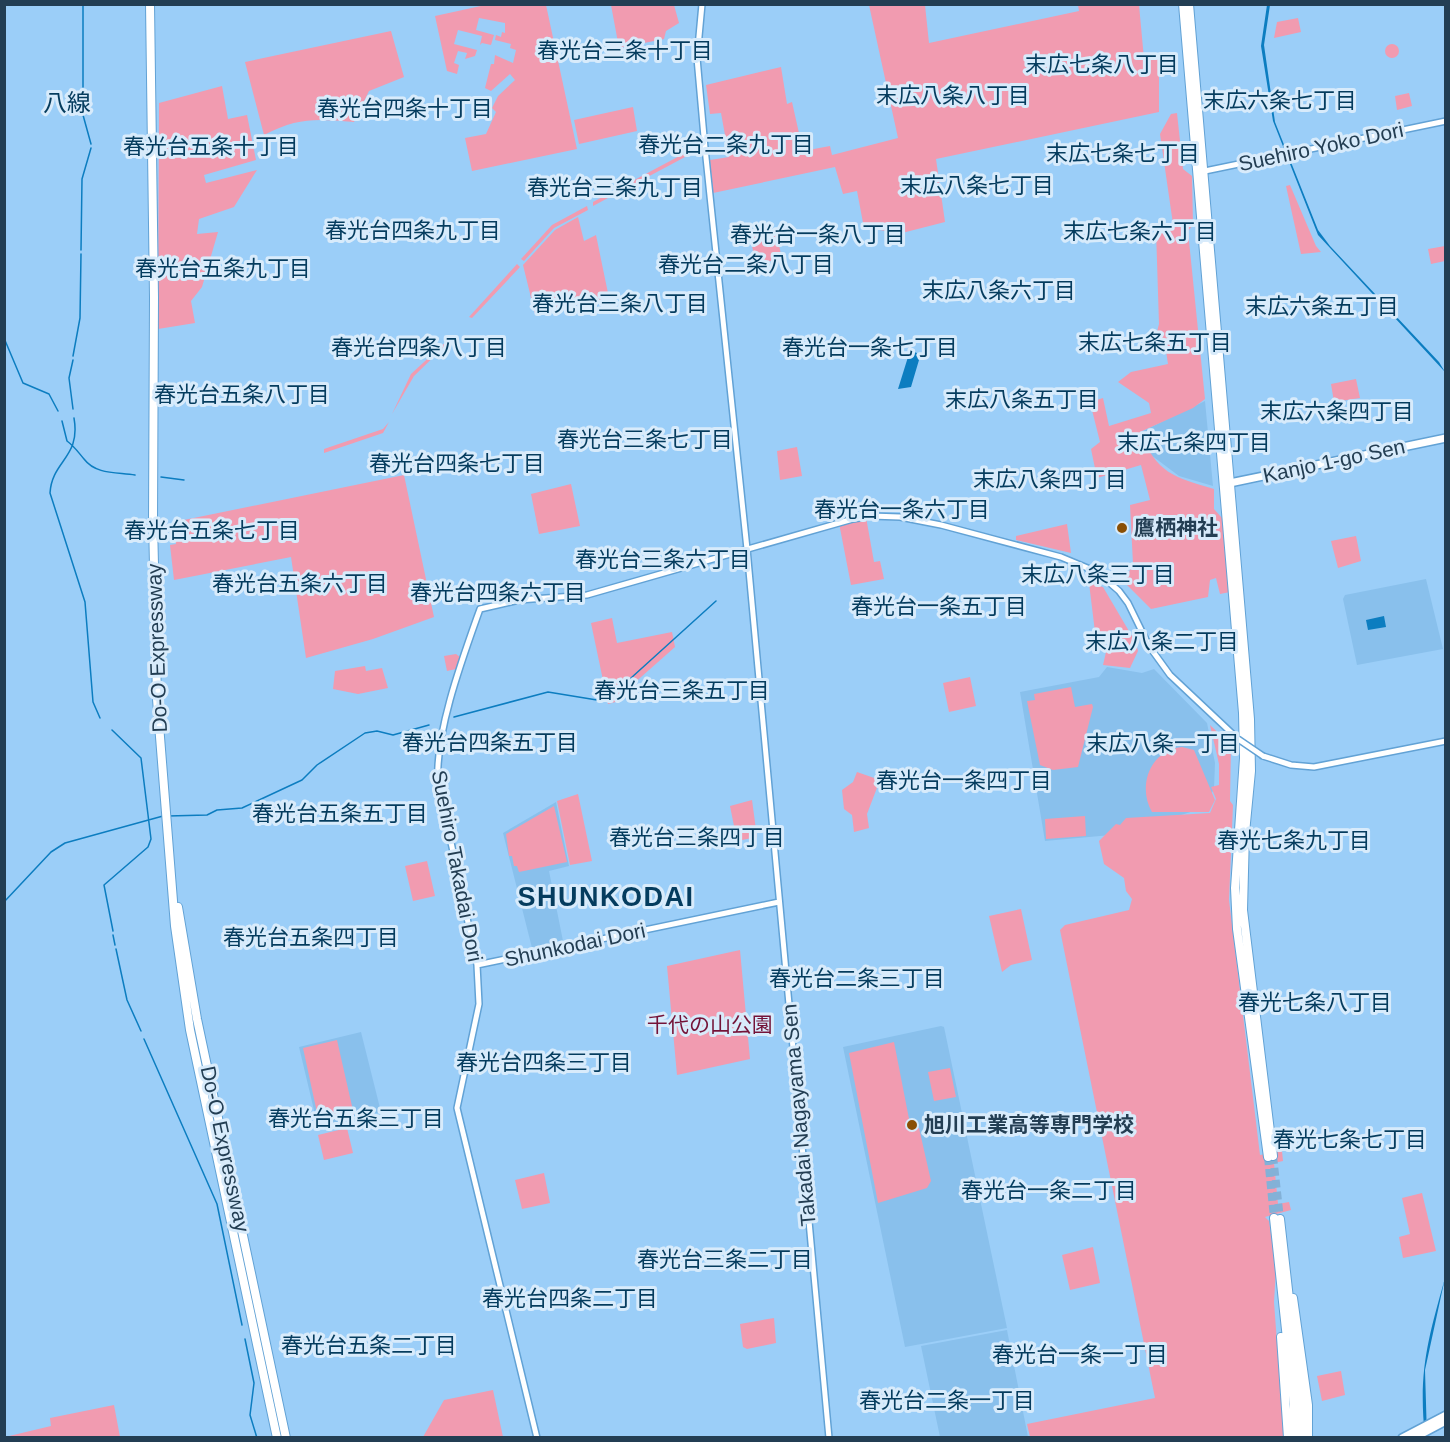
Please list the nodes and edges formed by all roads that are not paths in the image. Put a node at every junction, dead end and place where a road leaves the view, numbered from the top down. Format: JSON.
{"nodes":[{"id":1,"x":150,"y":4,"type":"edge"},
{"id":2,"x":702,"y":4,"type":"edge"},
{"id":3,"x":1183,"y":4,"type":"edge"},
{"id":4,"x":1189,"y":4,"type":"edge"},
{"id":5,"x":1446,"y":121,"type":"edge"},
{"id":6,"x":1200,"y":172,"type":"junction"},
{"id":7,"x":1446,"y":438,"type":"edge"},
{"id":8,"x":1226,"y":484,"type":"junction"},
{"id":9,"x":747,"y":549,"type":"junction"},
{"id":10,"x":1446,"y":741,"type":"edge"},
{"id":11,"x":170,"y":859,"type":"junction"},
{"id":12,"x":779,"y":902,"type":"junction"},
{"id":13,"x":477,"y":965,"type":"junction"},
{"id":14,"x":1271,"y":1157,"type":"tunnel mouth"},
{"id":15,"x":1277,"y":1218,"type":"tunnel mouth"},
{"id":16,"x":1282,"y":1267,"type":"junction"},
{"id":17,"x":1446,"y":1415,"type":"edge"},
{"id":18,"x":1446,"y":1420,"type":"edge"},
{"id":19,"x":1434,"y":1424,"type":"junction"},
{"id":20,"x":277,"y":1437,"type":"edge"},
{"id":21,"x":286,"y":1437,"type":"edge"},
{"id":22,"x":537,"y":1437,"type":"edge"},
{"id":23,"x":829,"y":1437,"type":"edge"},
{"id":24,"x":1298,"y":1437,"type":"edge"},
{"id":25,"x":1402,"y":1437,"type":"edge"},
{"id":26,"x":1414,"y":1437,"type":"edge"}],
"edges":[{"from":1,"to":11,"type":"highway","name":"Do-O Expressway"},
{"from":2,"to":9,"type":"street","name":"Takadai Nagayama Sen"},
{"from":3,"to":6,"type":"highway"},
{"from":4,"to":6,"type":"highway"},
{"from":5,"to":6,"type":"street","name":"Suehiro Yoko Dori"},
{"from":6,"to":8,"type":"highway"},
{"from":7,"to":8,"type":"main road","name":"Kanjo 1-go Sen"},
{"from":8,"to":14,"type":"highway"},
{"from":9,"to":10,"type":"street","name":"Suehiro Takadai Dori","bridge":true},
{"from":9,"to":12,"type":"street","name":"Takadai Nagayama Sen"},
{"from":9,"to":13,"type":"street","name":"Suehiro Takadai Dori"},
{"from":11,"to":20,"type":"highway","name":"Do-O Expressway"},
{"from":11,"to":21,"type":"highway","name":"Do-O Expressway"},
{"from":12,"to":13,"type":"street","name":"Shunkodai Dori"},
{"from":12,"to":23,"type":"street","name":"Takadai Nagayama Sen"},
{"from":13,"to":22,"type":"street","name":"Suehiro Takadai Dori"},
{"from":15,"to":16,"type":"highway"},
{"from":16,"to":24,"type":"highway"},
{"from":16,"to":24,"type":"highway"},
{"from":17,"to":19,"type":"main road"},
{"from":18,"to":19,"type":"main road"},
{"from":19,"to":25,"type":"main road"},
{"from":19,"to":26,"type":"main road"}]}
